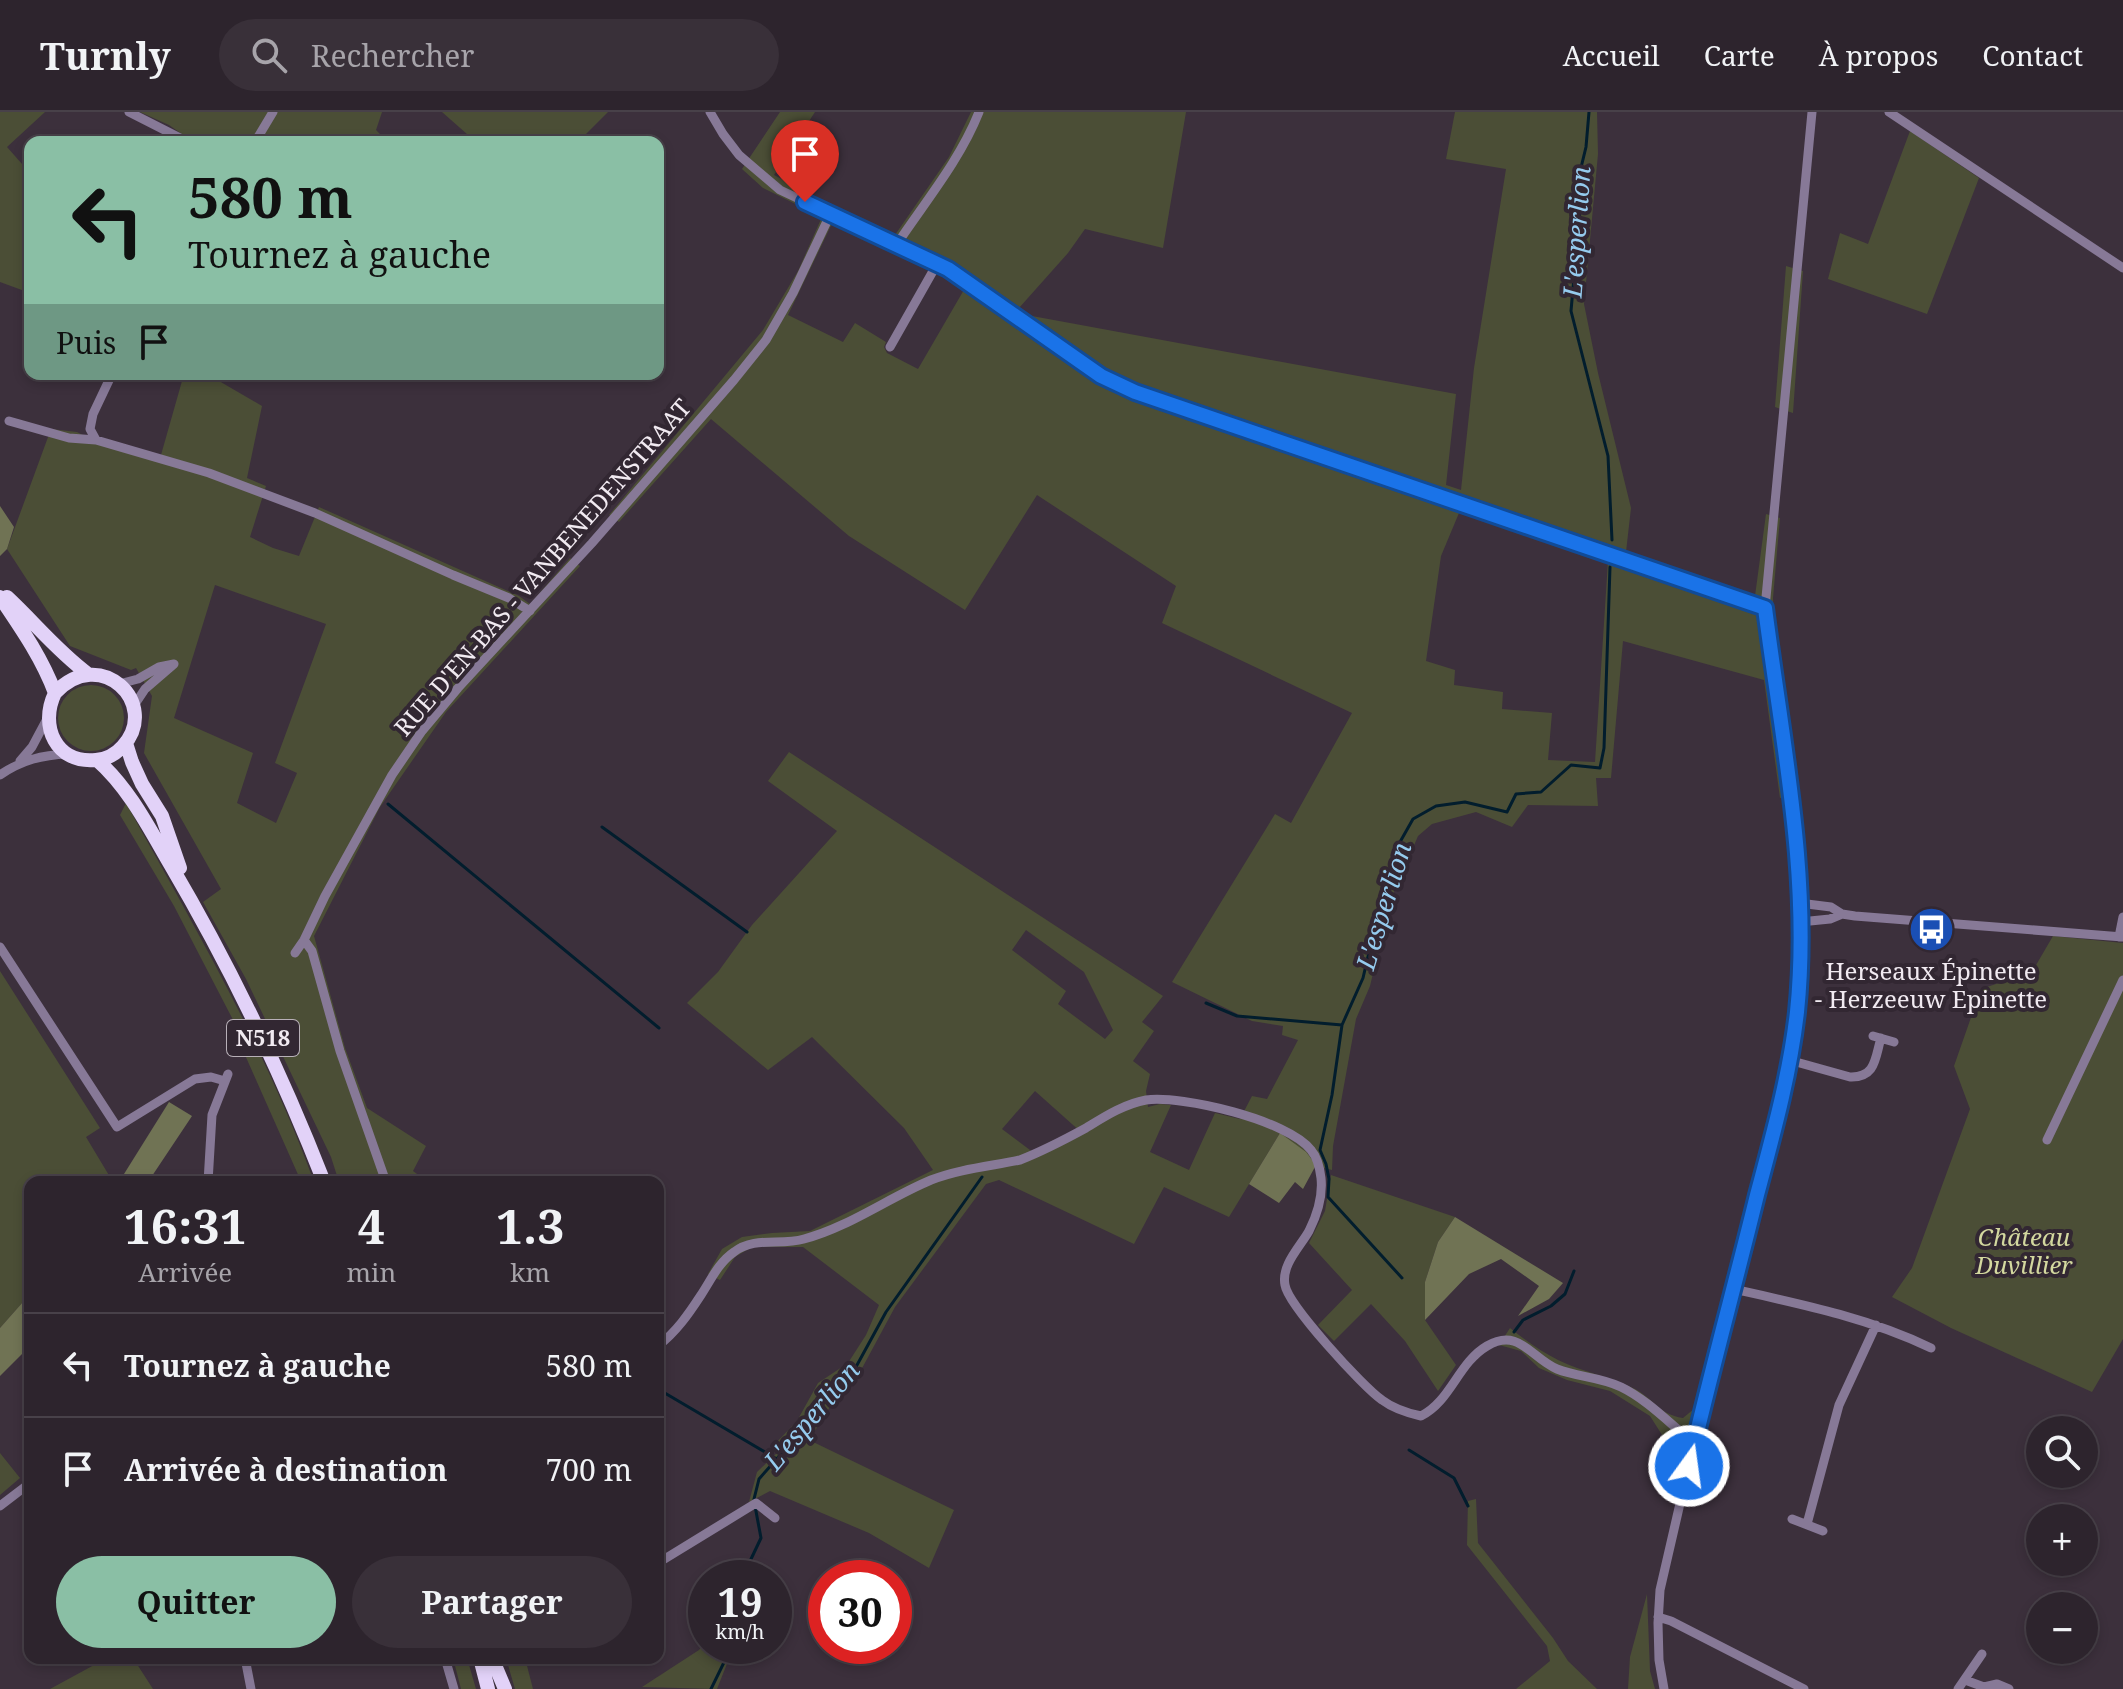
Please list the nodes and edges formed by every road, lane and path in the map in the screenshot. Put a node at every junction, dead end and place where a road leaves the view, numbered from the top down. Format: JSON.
{"nodes":[{"id":1,"x":129,"y":112,"type":"edge"},
{"id":2,"x":273,"y":112,"type":"edge"},
{"id":3,"x":710,"y":112,"type":"edge"},
{"id":4,"x":979,"y":112,"type":"edge"},
{"id":5,"x":1812,"y":112,"type":"edge"},
{"id":6,"x":1889,"y":112,"type":"edge"},
{"id":7,"x":176,"y":136,"type":"edge"},
{"id":8,"x":259,"y":136,"type":"edge"},
{"id":9,"x":830,"y":215,"type":"junction"},
{"id":10,"x":897,"y":244,"type":"junction"},
{"id":11,"x":937,"y":264,"type":"junction"},
{"id":12,"x":2123,"y":268,"type":"edge"},
{"id":13,"x":890,"y":347,"type":"dead end"},
{"id":14,"x":109,"y":380,"type":"edge"},
{"id":15,"x":9,"y":421,"type":"dead end"},
{"id":16,"x":96,"y":440,"type":"junction"},
{"id":17,"x":0,"y":590,"type":"edge"},
{"id":18,"x":0,"y":597,"type":"edge"},
{"id":19,"x":1765,"y":608,"type":"junction"},
{"id":20,"x":530,"y":611,"type":"junction"},
{"id":21,"x":88,"y":674,"type":"junction"},
{"id":22,"x":119,"y":684,"type":"junction"},
{"id":23,"x":55,"y":693,"type":"junction"},
{"id":24,"x":133,"y":707,"type":"junction"},
{"id":25,"x":48,"y":717,"type":"junction"},
{"id":26,"x":126,"y":743,"type":"junction"},
{"id":27,"x":68,"y":754,"type":"junction"},
{"id":28,"x":97,"y":760,"type":"junction"},
{"id":29,"x":18,"y":763,"type":"junction"},
{"id":30,"x":0,"y":775,"type":"edge"},
{"id":31,"x":191,"y":899,"type":"junction"},
{"id":32,"x":1799,"y":903,"type":"junction"},
{"id":33,"x":1842,"y":914,"type":"junction"},
{"id":34,"x":2123,"y":917,"type":"edge"},
{"id":35,"x":1800,"y":922,"type":"junction"},
{"id":36,"x":2121,"y":937,"type":"edge"},
{"id":37,"x":304,"y":940,"type":"junction"},
{"id":38,"x":0,"y":947,"type":"edge"},
{"id":39,"x":295,"y":953,"type":"dead end"},
{"id":40,"x":2123,"y":980,"type":"edge"},
{"id":41,"x":1894,"y":1042,"type":"dead end"},
{"id":42,"x":1789,"y":1060,"type":"junction"},
{"id":43,"x":2047,"y":1140,"type":"dead end"},
{"id":44,"x":208,"y":1176,"type":"edge"},
{"id":45,"x":322,"y":1176,"type":"edge"},
{"id":46,"x":384,"y":1176,"type":"edge"},
{"id":47,"x":1733,"y":1289,"type":"junction"},
{"id":48,"x":1876,"y":1325,"type":"junction"},
{"id":49,"x":664,"y":1341,"type":"edge"},
{"id":50,"x":1931,"y":1348,"type":"dead end"},
{"id":51,"x":1694,"y":1443,"type":"junction"},
{"id":52,"x":24,"y":1488,"type":"edge"},
{"id":53,"x":0,"y":1506,"type":"edge"},
{"id":54,"x":775,"y":1518,"type":"dead end"},
{"id":55,"x":1792,"y":1519,"type":"dead end"},
{"id":56,"x":1807,"y":1524,"type":"junction"},
{"id":57,"x":1823,"y":1531,"type":"dead end"},
{"id":58,"x":664,"y":1559,"type":"edge"},
{"id":59,"x":1658,"y":1617,"type":"junction"},
{"id":60,"x":1982,"y":1654,"type":"dead end"},
{"id":61,"x":246,"y":1664,"type":"edge"},
{"id":62,"x":447,"y":1664,"type":"edge"},
{"id":63,"x":482,"y":1664,"type":"edge"},
{"id":64,"x":495,"y":1664,"type":"edge"},
{"id":65,"x":1965,"y":1680,"type":"junction"},
{"id":66,"x":1985,"y":1688,"type":"edge"},
{"id":67,"x":251,"y":1689,"type":"edge"},
{"id":68,"x":454,"y":1689,"type":"edge"},
{"id":69,"x":488,"y":1689,"type":"edge"},
{"id":70,"x":505,"y":1689,"type":"edge"},
{"id":71,"x":1664,"y":1689,"type":"edge"},
{"id":72,"x":1804,"y":1689,"type":"edge"},
{"id":73,"x":1958,"y":1689,"type":"edge"},
{"id":74,"x":2009,"y":1689,"type":"edge"}],
"edges":[{"from":1,"to":7,"type":"street"},
{"from":2,"to":8,"type":"street"},
{"from":3,"to":9,"type":"street"},
{"from":4,"to":10,"type":"street"},
{"from":5,"to":19,"type":"street"},
{"from":6,"to":12,"type":"street"},
{"from":9,"to":10,"type":"street"},
{"from":9,"to":20,"type":"street","name":"RUE D'EN-BAS - VANBENEDENSTRAAT"},
{"from":10,"to":11,"type":"street"},
{"from":11,"to":13,"type":"street"},
{"from":11,"to":19,"type":"street"},
{"from":14,"to":16,"type":"street"},
{"from":15,"to":16,"type":"street"},
{"from":16,"to":20,"type":"street"},
{"from":17,"to":21,"type":"highway"},
{"from":18,"to":23,"type":"highway"},
{"from":19,"to":32,"type":"street"},
{"from":20,"to":37,"type":"street","name":"RUE D'EN-BAS - VANBENEDENSTRAAT"},
{"from":21,"to":22,"type":"highway"},
{"from":21,"to":23,"type":"highway"},
{"from":22,"to":24,"type":"highway"},
{"from":22,"to":24,"type":"street"},
{"from":23,"to":25,"type":"highway"},
{"from":24,"to":26,"type":"highway"},
{"from":25,"to":27,"type":"highway"},
{"from":25,"to":29,"type":"street"},
{"from":26,"to":28,"type":"highway"},
{"from":26,"to":31,"type":"highway","number":"N518"},
{"from":27,"to":28,"type":"highway"},
{"from":27,"to":29,"type":"street"},
{"from":28,"to":31,"type":"highway","number":"N518"},
{"from":29,"to":30,"type":"street"},
{"from":31,"to":45,"type":"highway","number":"N518"},
{"from":32,"to":33,"type":"street"},
{"from":32,"to":35,"type":"street"},
{"from":33,"to":35,"type":"street"},
{"from":33,"to":36,"type":"street"},
{"from":34,"to":36,"type":"street"},
{"from":35,"to":42,"type":"street"},
{"from":37,"to":39,"type":"street","name":"RUE D'EN-BAS - VANBENEDENSTRAAT"},
{"from":37,"to":46,"type":"street"},
{"from":38,"to":44,"type":"street"},
{"from":40,"to":43,"type":"street"},
{"from":41,"to":42,"type":"street"},
{"from":42,"to":47,"type":"street"},
{"from":47,"to":48,"type":"street"},
{"from":47,"to":51,"type":"street"},
{"from":48,"to":50,"type":"street"},
{"from":48,"to":56,"type":"street"},
{"from":49,"to":51,"type":"street"},
{"from":51,"to":59,"type":"street"},
{"from":52,"to":53,"type":"street"},
{"from":54,"to":58,"type":"street"},
{"from":55,"to":56,"type":"street"},
{"from":56,"to":57,"type":"street"},
{"from":59,"to":71,"type":"street"},
{"from":59,"to":72,"type":"street"},
{"from":60,"to":65,"type":"street"},
{"from":61,"to":67,"type":"street"},
{"from":62,"to":68,"type":"street"},
{"from":63,"to":69,"type":"highway"},
{"from":64,"to":70,"type":"highway"},
{"from":65,"to":66,"type":"street"},
{"from":65,"to":73,"type":"street"},
{"from":66,"to":74,"type":"street"}]}
